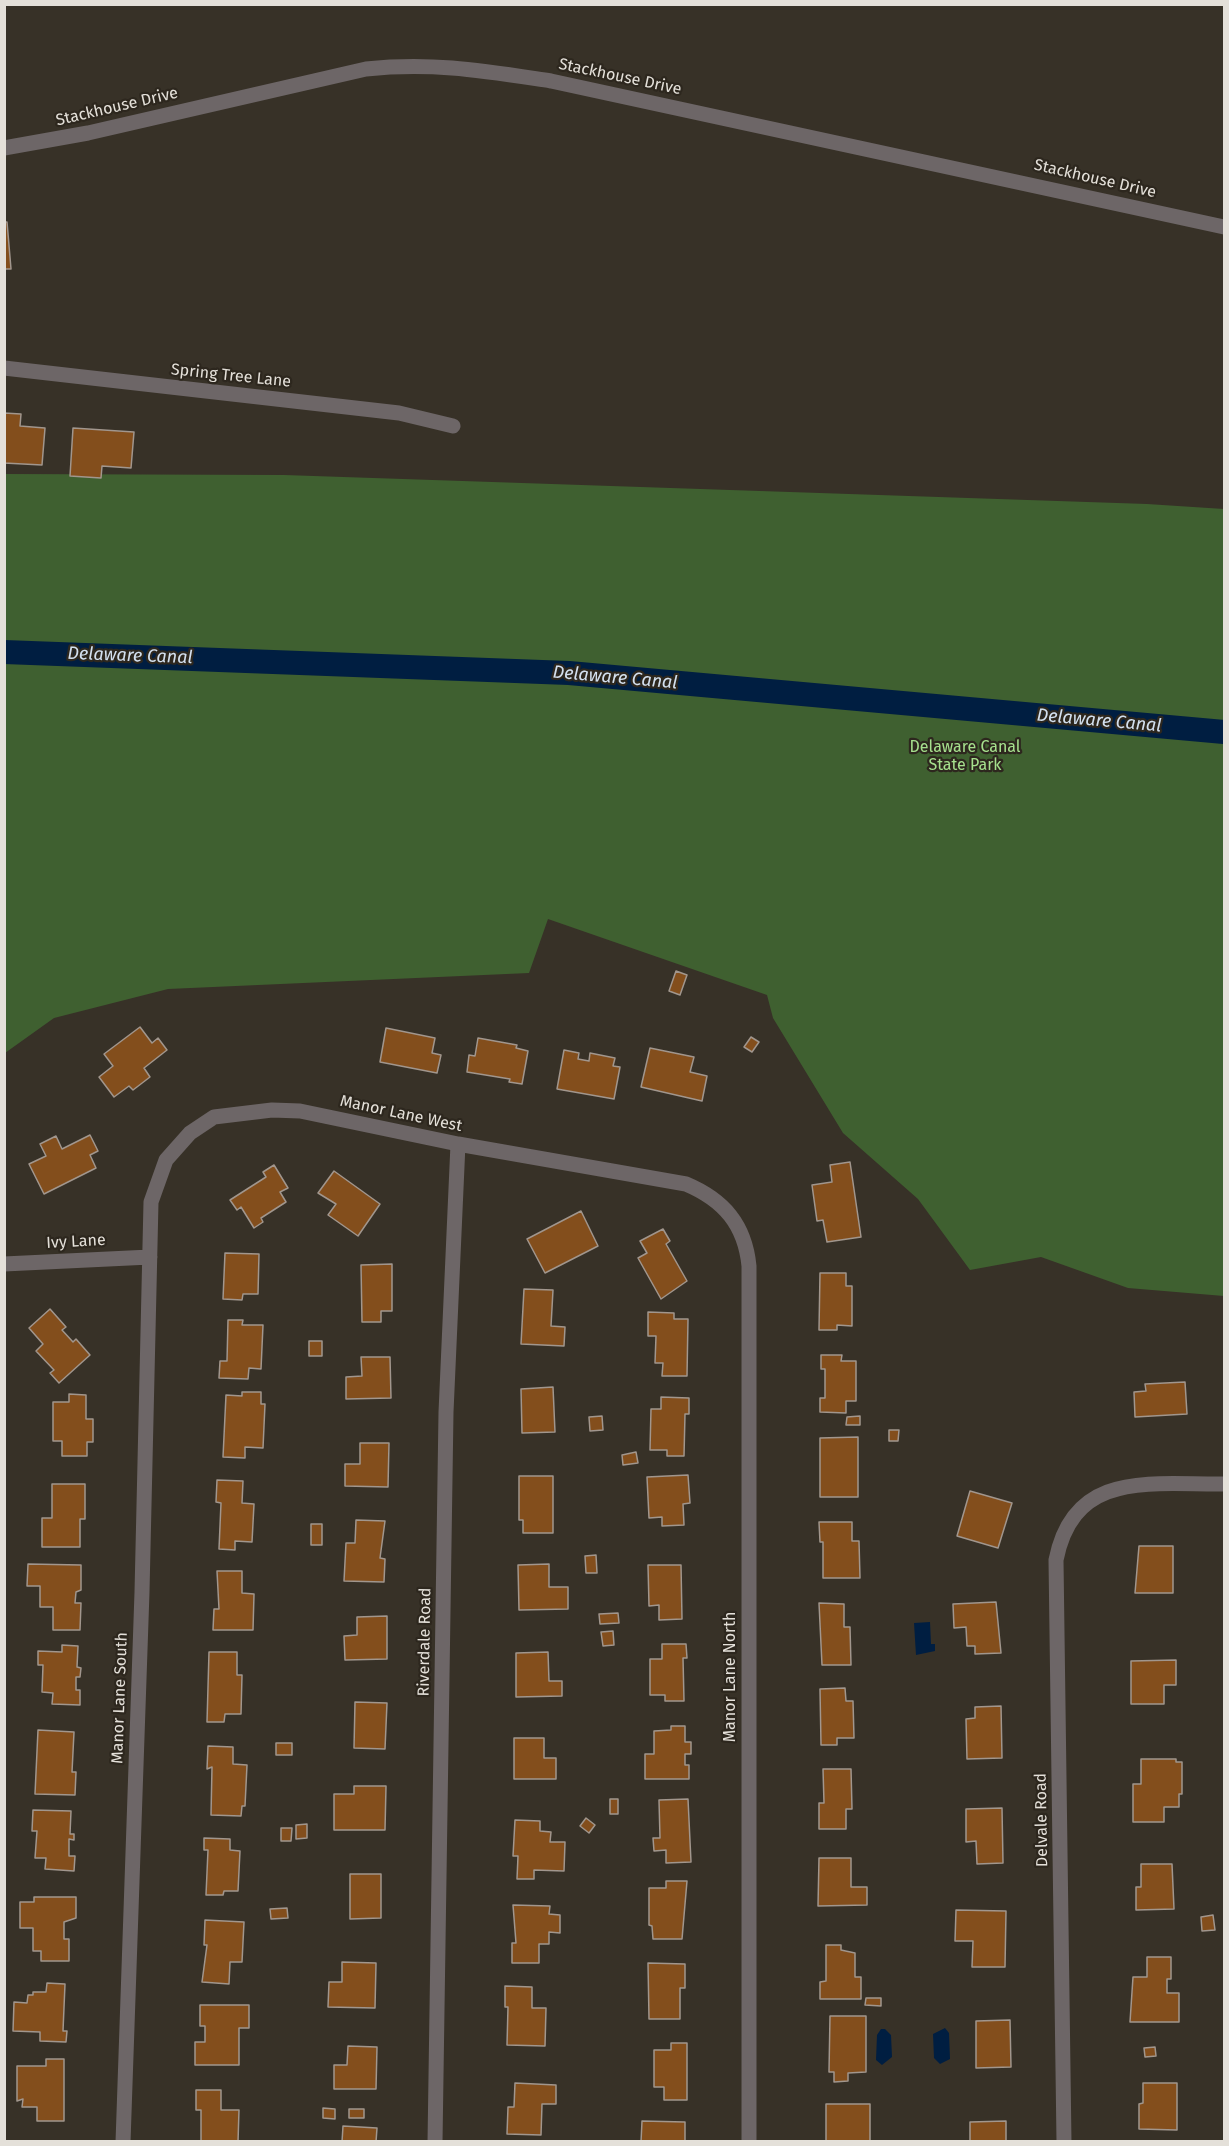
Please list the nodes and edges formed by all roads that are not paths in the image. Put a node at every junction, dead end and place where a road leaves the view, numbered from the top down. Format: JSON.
{"nodes":[{"id":1,"x":4,"y":148,"type":"edge"},
{"id":2,"x":1224,"y":226,"type":"edge"},
{"id":3,"x":4,"y":368,"type":"edge"},
{"id":4,"x":453,"y":426,"type":"dead end"},
{"id":5,"x":458,"y":1144,"type":"junction"},
{"id":6,"x":732,"y":1216,"type":"joint"},
{"id":7,"x":150,"y":1257,"type":"junction"},
{"id":8,"x":4,"y":1264,"type":"edge"},
{"id":9,"x":1224,"y":1484,"type":"edge"},
{"id":10,"x":123,"y":2142,"type":"edge"},
{"id":11,"x":435,"y":2142,"type":"edge"},
{"id":12,"x":749,"y":2142,"type":"edge"},
{"id":13,"x":1064,"y":2142,"type":"edge"}],
"edges":[{"from":1,"to":2,"type":"street","name":"Stackhouse Drive"},
{"from":3,"to":4,"type":"street","name":"Spring Tree Lane"},
{"from":5,"to":6,"type":"street","name":"Manor Lane West"},
{"from":5,"to":7,"type":"street","name":"Manor Lane West"},
{"from":5,"to":11,"type":"street","name":"Riverdale Road"},
{"from":6,"to":12,"type":"street","name":"Manor Lane North"},
{"from":7,"to":8,"type":"street","name":"Ivy Lane"},
{"from":7,"to":10,"type":"street","name":"Manor Lane South"},
{"from":9,"to":13,"type":"street","name":"Delvale Road"}]}
